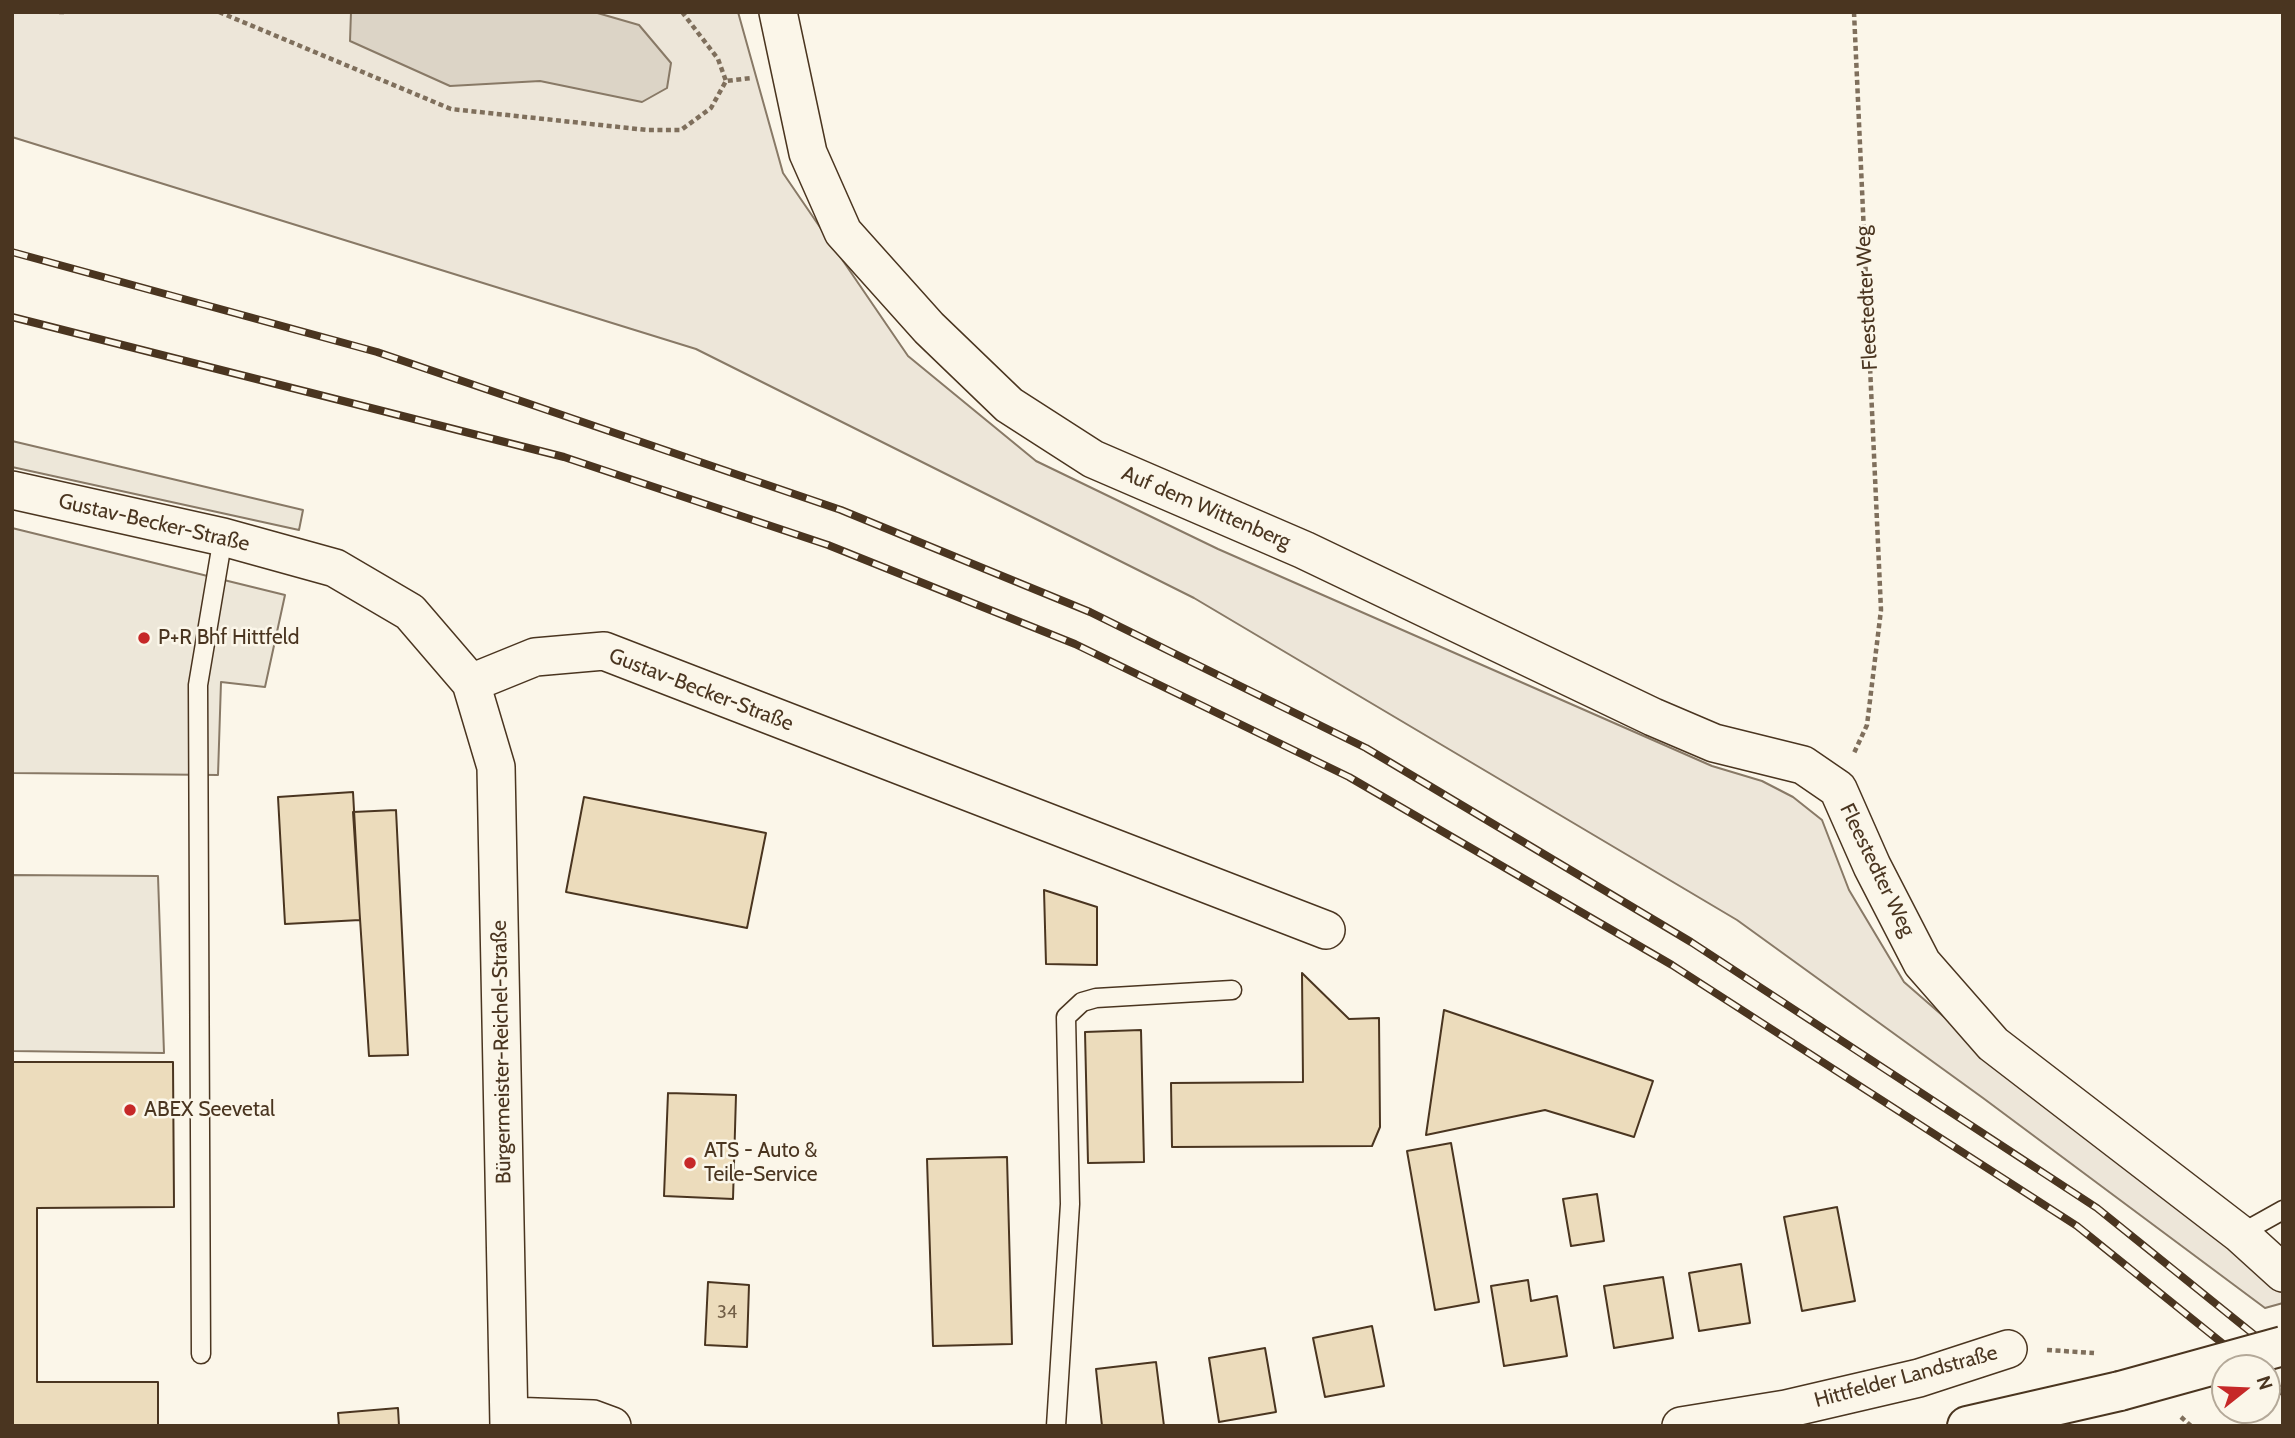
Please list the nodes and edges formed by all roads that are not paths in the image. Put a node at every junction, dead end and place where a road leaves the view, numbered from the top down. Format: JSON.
{"nodes":[{"id":1,"x":778,"y":12,"type":"edge"},
{"id":2,"x":12,"y":490,"type":"edge"},
{"id":3,"x":223,"y":537,"type":"junction"},
{"id":4,"x":471,"y":683,"type":"junction"},
{"id":5,"x":1838,"y":789,"type":"joint"},
{"id":6,"x":1326,"y":930,"type":"dead end"},
{"id":7,"x":1232,"y":990,"type":"dead end"},
{"id":8,"x":2283,"y":1210,"type":"edge"},
{"id":9,"x":2240,"y":1234,"type":"junction"},
{"id":10,"x":2283,"y":1273,"type":"edge"},
{"id":11,"x":2283,"y":1346,"type":"edge"},
{"id":12,"x":2008,"y":1349,"type":"dead end"},
{"id":13,"x":201,"y":1354,"type":"dead end"},
{"id":14,"x":509,"y":1421,"type":"edge"},
{"id":15,"x":612,"y":1426,"type":"edge"},
{"id":16,"x":1056,"y":1426,"type":"edge"},
{"id":17,"x":1681,"y":1426,"type":"edge"},
{"id":18,"x":1967,"y":1426,"type":"edge"}],
"edges":[{"from":1,"to":5,"type":"street","name":"Auf dem Wittenberg"},
{"from":2,"to":3,"type":"street","name":"Gustav-Becker-Straße"},
{"from":3,"to":4,"type":"street","name":"Gustav-Becker-Straße"},
{"from":3,"to":13,"type":"lane"},
{"from":4,"to":6,"type":"street","name":"Gustav-Becker-Straße"},
{"from":4,"to":14,"type":"street","name":"Bürgermeister-Reichel-Straße"},
{"from":5,"to":9,"type":"street","name":"Fleestedter Weg"},
{"from":7,"to":16,"type":"lane"},
{"from":8,"to":9,"type":"lane"},
{"from":9,"to":10,"type":"street","name":"Fleestedter Weg"},
{"from":11,"to":18,"type":"main road","bridge":true},
{"from":12,"to":17,"type":"street","name":"Hittfelder Landstraße"},
{"from":14,"to":15,"type":"street"}]}
